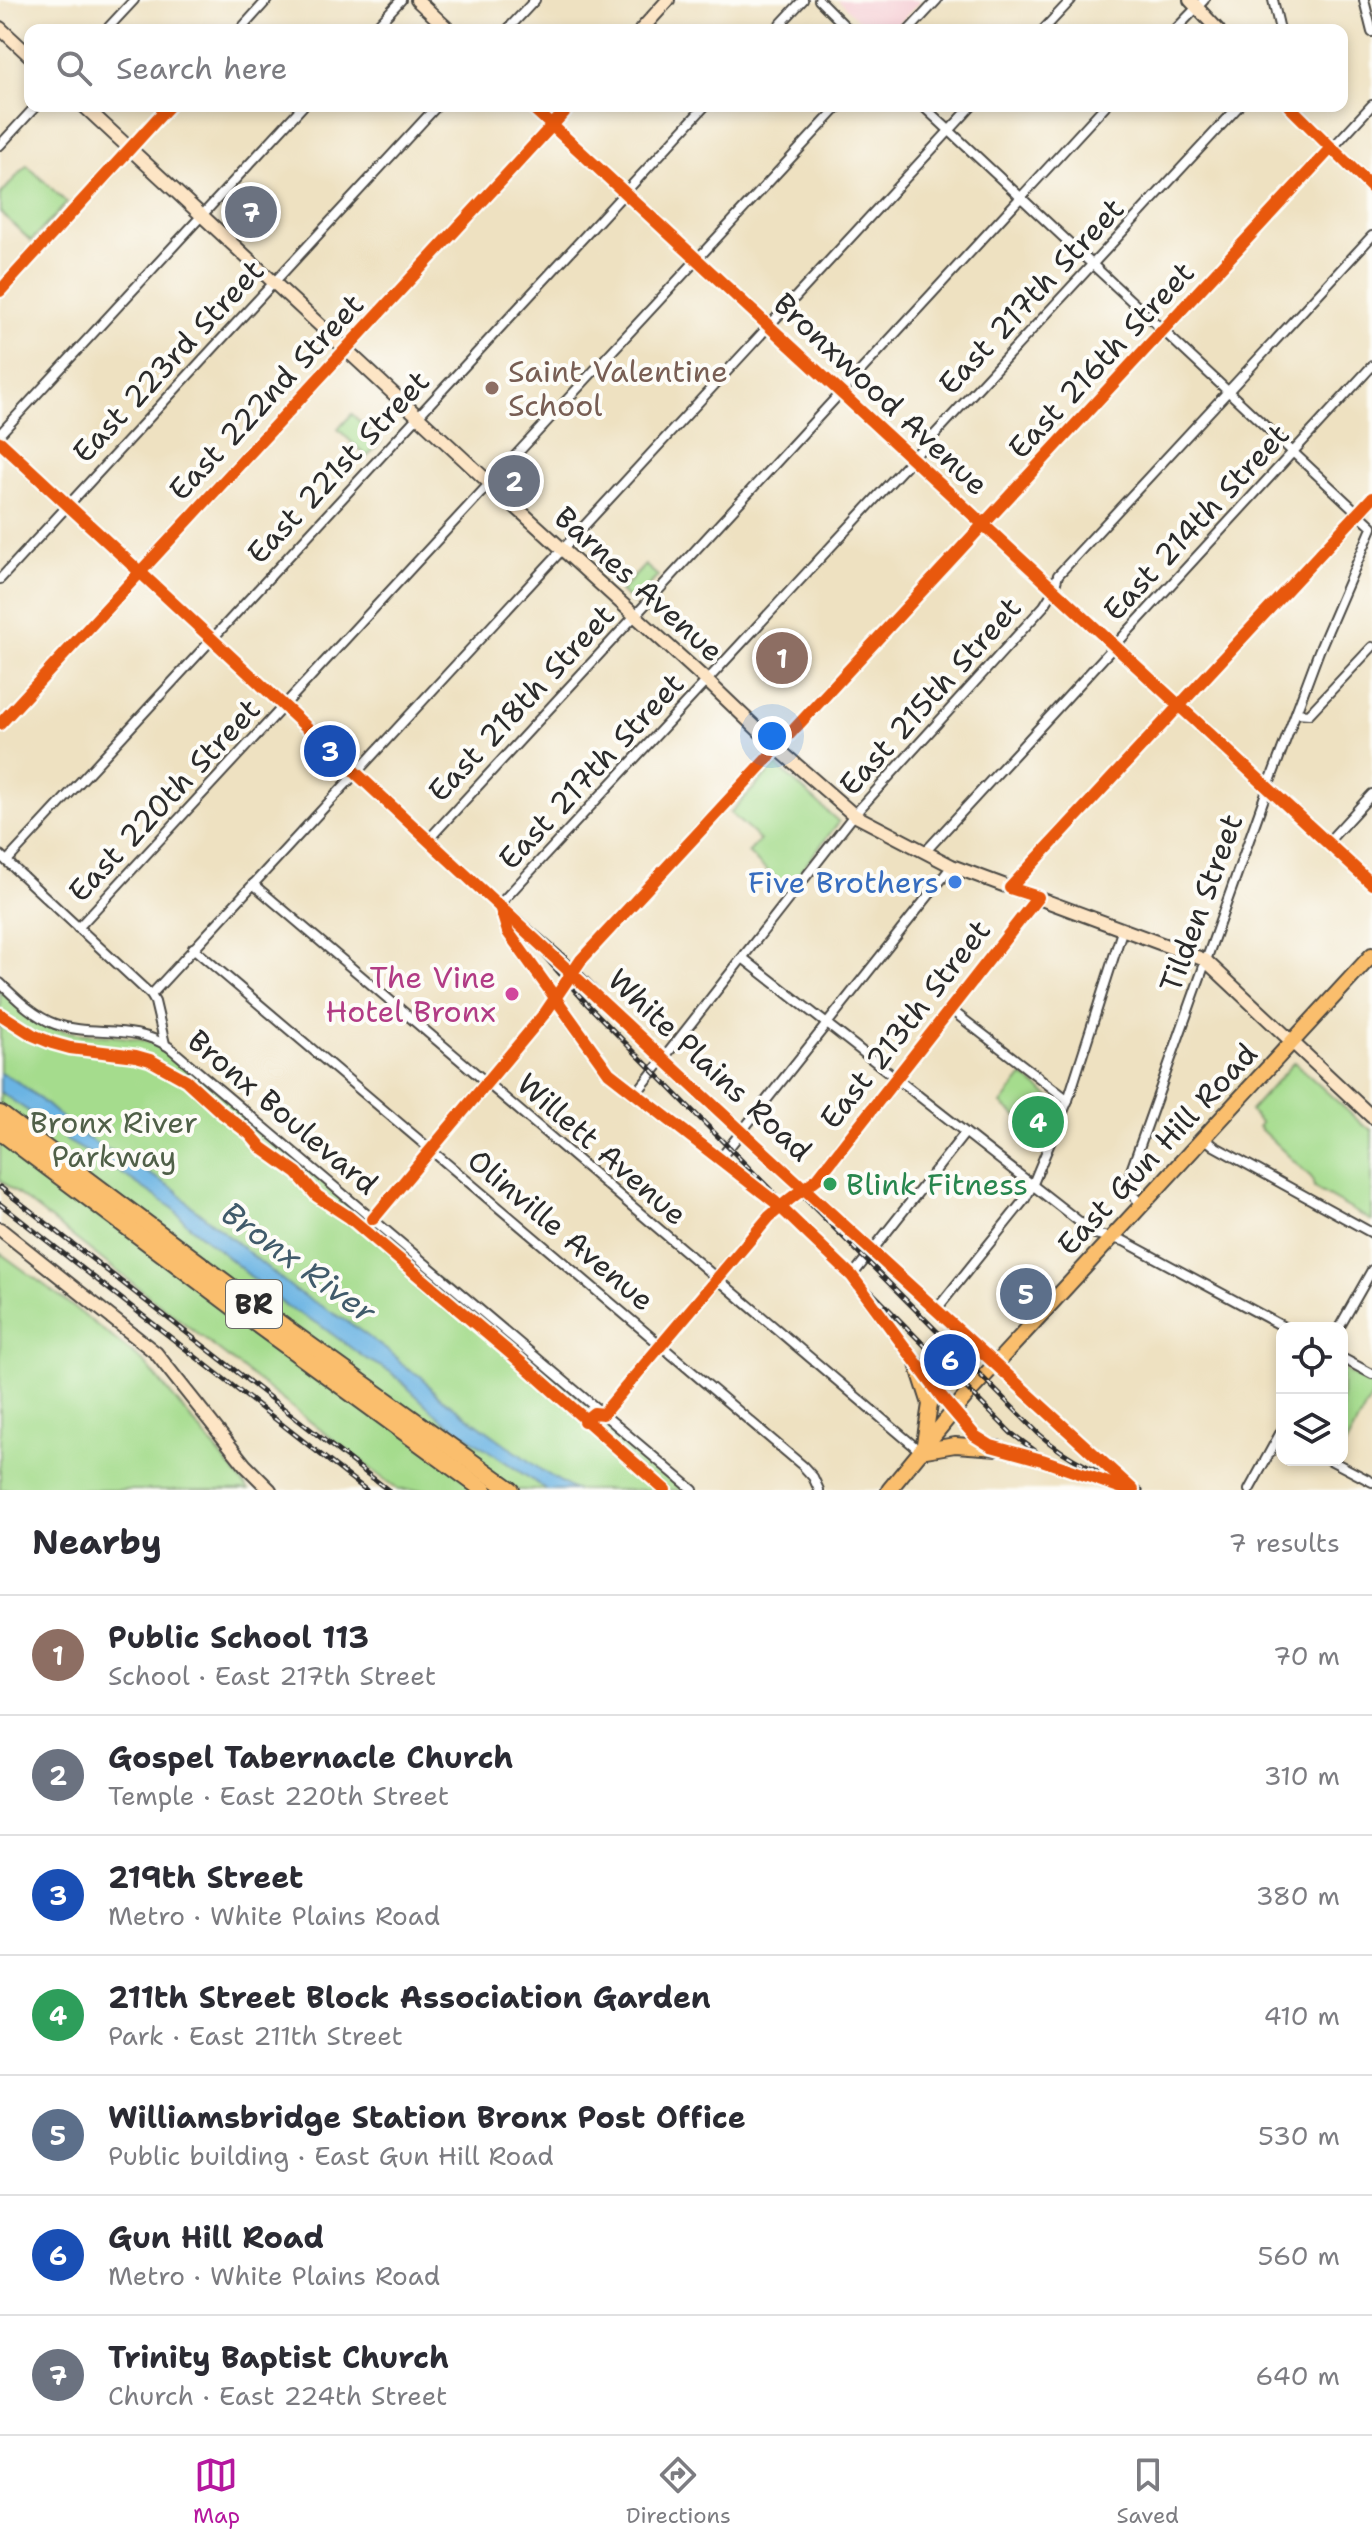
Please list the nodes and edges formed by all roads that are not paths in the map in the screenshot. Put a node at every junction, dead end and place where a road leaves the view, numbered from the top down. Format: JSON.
{"nodes":[{"id":1,"x":134,"y":0,"type":"edge"},
{"id":2,"x":267,"y":0,"type":"edge"},
{"id":3,"x":401,"y":0,"type":"edge"},
{"id":4,"x":417,"y":0,"type":"edge"},
{"id":5,"x":535,"y":0,"type":"edge"},
{"id":6,"x":668,"y":0,"type":"edge"},
{"id":7,"x":803,"y":0,"type":"edge"},
{"id":8,"x":819,"y":0,"type":"edge"},
{"id":9,"x":937,"y":0,"type":"edge"},
{"id":10,"x":1071,"y":0,"type":"edge"},
{"id":11,"x":1273,"y":0,"type":"edge"},
{"id":12,"x":1364,"y":0,"type":"edge"},
{"id":13,"x":1197,"y":2,"type":"edge"},
{"id":14,"x":112,"y":24,"type":"edge"},
{"id":15,"x":245,"y":24,"type":"edge"},
{"id":16,"x":379,"y":24,"type":"edge"},
{"id":17,"x":443,"y":24,"type":"edge"},
{"id":18,"x":513,"y":24,"type":"edge"},
{"id":19,"x":646,"y":24,"type":"edge"},
{"id":20,"x":781,"y":24,"type":"edge"},
{"id":21,"x":843,"y":24,"type":"edge"},
{"id":22,"x":915,"y":24,"type":"edge"},
{"id":23,"x":1049,"y":24,"type":"edge"},
{"id":24,"x":1180,"y":24,"type":"edge"},
{"id":25,"x":1214,"y":24,"type":"edge"},
{"id":26,"x":1279,"y":24,"type":"edge"},
{"id":27,"x":0,"y":28,"type":"edge"},
{"id":28,"x":1372,"y":32,"type":"edge"},
{"id":29,"x":24,"y":50,"type":"edge"},
{"id":30,"x":1372,"y":105,"type":"edge"},
{"id":31,"x":30,"y":112,"type":"edge"},
{"id":32,"x":90,"y":112,"type":"edge"},
{"id":33,"x":164,"y":112,"type":"edge"},
{"id":34,"x":297,"y":112,"type":"edge"},
{"id":35,"x":431,"y":112,"type":"edge"},
{"id":36,"x":537,"y":112,"type":"edge"},
{"id":37,"x":565,"y":112,"type":"edge"},
{"id":38,"x":699,"y":112,"type":"edge"},
{"id":39,"x":833,"y":112,"type":"edge"},
{"id":40,"x":929,"y":112,"type":"edge"},
{"id":41,"x":966,"y":112,"type":"edge"},
{"id":42,"x":1099,"y":112,"type":"edge"},
{"id":43,"x":1233,"y":112,"type":"edge"},
{"id":44,"x":1300,"y":113,"type":"edge"},
{"id":45,"x":552,"y":126,"type":"junction"},
{"id":46,"x":948,"y":132,"type":"junction"},
{"id":47,"x":0,"y":145,"type":"edge"},
{"id":48,"x":130,"y":149,"type":"junction"},
{"id":49,"x":1330,"y":149,"type":"junction"},
{"id":50,"x":1372,"y":188,"type":"edge"},
{"id":51,"x":625,"y":192,"type":"junction"},
{"id":52,"x":1020,"y":198,"type":"junction"},
{"id":53,"x":201,"y":216,"type":"junction"},
{"id":54,"x":1372,"y":236,"type":"edge"},
{"id":55,"x":697,"y":259,"type":"junction"},
{"id":56,"x":1092,"y":265,"type":"junction"},
{"id":57,"x":274,"y":282,"type":"junction"},
{"id":58,"x":0,"y":291,"type":"edge"},
{"id":59,"x":769,"y":326,"type":"junction"},
{"id":60,"x":1162,"y":330,"type":"junction"},
{"id":61,"x":346,"y":349,"type":"junction"},
{"id":62,"x":1372,"y":366,"type":"edge"},
{"id":63,"x":1228,"y":391,"type":"junction"},
{"id":64,"x":841,"y":392,"type":"junction"},
{"id":65,"x":418,"y":416,"type":"junction"},
{"id":66,"x":0,"y":434,"type":"edge"},
{"id":67,"x":0,"y":442,"type":"edge"},
{"id":68,"x":1293,"y":452,"type":"junction"},
{"id":69,"x":913,"y":459,"type":"junction"},
{"id":70,"x":489,"y":483,"type":"junction"},
{"id":71,"x":1372,"y":498,"type":"edge"},
{"id":72,"x":68,"y":505,"type":"junction"},
{"id":73,"x":1359,"y":512,"type":"junction"},
{"id":74,"x":984,"y":525,"type":"junction"},
{"id":75,"x":1372,"y":527,"type":"edge"},
{"id":76,"x":562,"y":550,"type":"junction"},
{"id":77,"x":140,"y":572,"type":"junction"},
{"id":78,"x":0,"y":579,"type":"edge"},
{"id":79,"x":1054,"y":590,"type":"junction"},
{"id":80,"x":634,"y":616,"type":"junction"},
{"id":81,"x":212,"y":638,"type":"junction"},
{"id":82,"x":1114,"y":645,"type":"junction"},
{"id":83,"x":1372,"y":647,"type":"edge"},
{"id":84,"x":707,"y":681,"type":"junction"},
{"id":85,"x":284,"y":705,"type":"junction"},
{"id":86,"x":1179,"y":706,"type":"junction"},
{"id":87,"x":1296,"y":713,"type":"junction"},
{"id":88,"x":0,"y":724,"type":"edge"},
{"id":89,"x":777,"y":748,"type":"junction"},
{"id":90,"x":356,"y":772,"type":"junction"},
{"id":91,"x":1268,"y":787,"type":"junction"},
{"id":92,"x":1372,"y":794,"type":"edge"},
{"id":93,"x":854,"y":815,"type":"junction"},
{"id":94,"x":429,"y":839,"type":"junction"},
{"id":95,"x":1328,"y":842,"type":"junction"},
{"id":96,"x":925,"y":852,"type":"junction"},
{"id":97,"x":3,"y":858,"type":"edge"},
{"id":98,"x":952,"y":866,"type":"junction"},
{"id":99,"x":253,"y":884,"type":"junction"},
{"id":100,"x":1372,"y":884,"type":"edge"},
{"id":101,"x":1010,"y":888,"type":"junction"},
{"id":102,"x":1038,"y":897,"type":"junction"},
{"id":103,"x":499,"y":905,"type":"junction"},
{"id":104,"x":520,"y":923,"type":"junction"},
{"id":105,"x":78,"y":928,"type":"junction"},
{"id":106,"x":1123,"y":928,"type":"junction"},
{"id":107,"x":193,"y":948,"type":"junction"},
{"id":108,"x":1372,"y":955,"type":"edge"},
{"id":109,"x":744,"y":959,"type":"junction"},
{"id":110,"x":1205,"y":960,"type":"junction"},
{"id":111,"x":571,"y":971,"type":"junction"},
{"id":112,"x":546,"y":982,"type":"junction"},
{"id":113,"x":0,"y":983,"type":"edge"},
{"id":114,"x":151,"y":995,"type":"junction"},
{"id":115,"x":556,"y":996,"type":"junction"},
{"id":116,"x":950,"y":1009,"type":"junction"},
{"id":117,"x":827,"y":1024,"type":"junction"},
{"id":118,"x":1291,"y":1042,"type":"junction"},
{"id":119,"x":165,"y":1044,"type":"junction"},
{"id":120,"x":664,"y":1058,"type":"junction"},
{"id":121,"x":896,"y":1079,"type":"junction"},
{"id":122,"x":486,"y":1082,"type":"junction"},
{"id":123,"x":635,"y":1095,"type":"junction"},
{"id":124,"x":1068,"y":1100,"type":"junction"},
{"id":125,"x":0,"y":1114,"type":"edge"},
{"id":126,"x":1372,"y":1117,"type":"edge"},
{"id":127,"x":0,"y":1131,"type":"edge"},
{"id":128,"x":741,"y":1131,"type":"junction"},
{"id":129,"x":965,"y":1133,"type":"junction"},
{"id":130,"x":1203,"y":1137,"type":"junction"},
{"id":131,"x":430,"y":1150,"type":"junction"},
{"id":132,"x":719,"y":1160,"type":"junction"},
{"id":133,"x":1032,"y":1186,"type":"junction"},
{"id":134,"x":804,"y":1188,"type":"junction"},
{"id":135,"x":1141,"y":1204,"type":"junction"},
{"id":136,"x":780,"y":1206,"type":"junction"},
{"id":137,"x":373,"y":1219,"type":"junction"},
{"id":138,"x":0,"y":1229,"type":"edge"},
{"id":139,"x":1372,"y":1233,"type":"edge"},
{"id":140,"x":1109,"y":1238,"type":"junction"},
{"id":141,"x":872,"y":1251,"type":"junction"},
{"id":142,"x":1372,"y":1270,"type":"edge"},
{"id":143,"x":852,"y":1276,"type":"junction"},
{"id":144,"x":716,"y":1280,"type":"junction"},
{"id":145,"x":936,"y":1310,"type":"junction"},
{"id":146,"x":1342,"y":1322,"type":"edge"},
{"id":147,"x":1276,"y":1323,"type":"edge"},
{"id":148,"x":661,"y":1346,"type":"junction"},
{"id":149,"x":1348,"y":1361,"type":"edge"},
{"id":150,"x":917,"y":1364,"type":"junction"},
{"id":151,"x":996,"y":1364,"type":"junction"},
{"id":152,"x":1372,"y":1374,"type":"edge"},
{"id":153,"x":953,"y":1410,"type":"junction"},
{"id":154,"x":603,"y":1414,"type":"junction"},
{"id":155,"x":1276,"y":1441,"type":"edge"},
{"id":156,"x":1083,"y":1445,"type":"junction"},
{"id":157,"x":998,"y":1448,"type":"junction"},
{"id":158,"x":921,"y":1449,"type":"junction"},
{"id":159,"x":1341,"y":1466,"type":"edge"},
{"id":160,"x":1071,"y":1470,"type":"junction"},
{"id":161,"x":1372,"y":1482,"type":"edge"},
{"id":162,"x":487,"y":1483,"type":"edge"},
{"id":163,"x":270,"y":1490,"type":"edge"},
{"id":164,"x":511,"y":1490,"type":"edge"},
{"id":165,"x":524,"y":1490,"type":"edge"},
{"id":166,"x":693,"y":1490,"type":"edge"},
{"id":167,"x":819,"y":1490,"type":"edge"},
{"id":168,"x":889,"y":1490,"type":"edge"},
{"id":169,"x":1131,"y":1490,"type":"edge"},
{"id":170,"x":1249,"y":1490,"type":"edge"}],
"edges":[{"from":1,"to":14,"type":"street"},
{"from":2,"to":15,"type":"street"},
{"from":3,"to":16,"type":"street"},
{"from":4,"to":17,"type":"street"},
{"from":5,"to":18,"type":"street"},
{"from":6,"to":19,"type":"street"},
{"from":7,"to":20,"type":"street"},
{"from":8,"to":21,"type":"street"},
{"from":9,"to":22,"type":"street"},
{"from":10,"to":23,"type":"street"},
{"from":11,"to":26,"type":"street"},
{"from":12,"to":28,"type":"street"},
{"from":13,"to":24,"type":"street"},
{"from":13,"to":25,"type":"street"},
{"from":27,"to":29,"type":"street"},
{"from":30,"to":49,"type":"street","name":"East 216th Street"},
{"from":31,"to":47,"type":"street"},
{"from":32,"to":48,"type":"street","name":"Barnes Avenue"},
{"from":33,"to":48,"type":"street"},
{"from":34,"to":53,"type":"street"},
{"from":35,"to":57,"type":"street","name":"East 223rd Street"},
{"from":36,"to":45,"type":"street","name":"Bronxwood Avenue"},
{"from":37,"to":45,"type":"street","name":"East 222nd Street"},
{"from":38,"to":51,"type":"street","name":"East 221st Street"},
{"from":39,"to":55,"type":"street","name":"East 220th Street"},
{"from":40,"to":46,"type":"street"},
{"from":41,"to":46,"type":"street"},
{"from":42,"to":52,"type":"street","name":"East 218th Street"},
{"from":43,"to":56,"type":"street","name":"East 217th Street"},
{"from":44,"to":49,"type":"street"},
{"from":45,"to":51,"type":"street","name":"Bronxwood Avenue"},
{"from":45,"to":61,"type":"street","name":"East 222nd Street"},
{"from":46,"to":52,"type":"street"},
{"from":46,"to":59,"type":"street"},
{"from":48,"to":53,"type":"street","name":"Barnes Avenue"},
{"from":48,"to":58,"type":"street"},
{"from":49,"to":50,"type":"street"},
{"from":49,"to":60,"type":"street","name":"East 216th Street"},
{"from":51,"to":55,"type":"street","name":"Bronxwood Avenue"},
{"from":51,"to":65,"type":"street","name":"East 221st Street"},
{"from":52,"to":56,"type":"street"},
{"from":52,"to":64,"type":"street","name":"East 218th Street"},
{"from":53,"to":57,"type":"street","name":"Barnes Avenue"},
{"from":53,"to":66,"type":"street"},
{"from":54,"to":63,"type":"street","name":"East 215th Street"},
{"from":55,"to":59,"type":"street","name":"Bronxwood Avenue"},
{"from":55,"to":70,"type":"street","name":"East 220th Street"},
{"from":56,"to":60,"type":"street"},
{"from":56,"to":69,"type":"street","name":"East 217th Street"},
{"from":57,"to":61,"type":"street","name":"Barnes Avenue"},
{"from":57,"to":72,"type":"street","name":"East 223rd Street"},
{"from":59,"to":64,"type":"street","name":"Bronxwood Avenue"},
{"from":59,"to":76,"type":"street"},
{"from":60,"to":63,"type":"street"},
{"from":60,"to":74,"type":"street","name":"East 216th Street"},
{"from":61,"to":65,"type":"street","name":"Barnes Avenue"},
{"from":61,"to":77,"type":"street","name":"East 222nd Street"},
{"from":62,"to":68,"type":"street","name":"East 214th Street"},
{"from":63,"to":68,"type":"street"},
{"from":63,"to":79,"type":"street","name":"East 215th Street"},
{"from":64,"to":69,"type":"street","name":"Bronxwood Avenue"},
{"from":64,"to":80,"type":"street","name":"East 218th Street"},
{"from":65,"to":70,"type":"street","name":"Barnes Avenue"},
{"from":65,"to":81,"type":"street","name":"East 221st Street"},
{"from":67,"to":72,"type":"street","name":"White Plains Road"},
{"from":68,"to":73,"type":"street"},
{"from":68,"to":82,"type":"street","name":"East 214th Street"},
{"from":69,"to":74,"type":"street","name":"Bronxwood Avenue"},
{"from":69,"to":84,"type":"street","name":"East 217th Street"},
{"from":70,"to":76,"type":"street","name":"Barnes Avenue"},
{"from":70,"to":85,"type":"street","name":"East 220th Street"},
{"from":71,"to":73,"type":"street","name":"East 213th Street"},
{"from":72,"to":77,"type":"street","name":"White Plains Road"},
{"from":72,"to":78,"type":"street","name":"East 223rd Street"},
{"from":73,"to":75,"type":"street"},
{"from":73,"to":86,"type":"street","name":"East 213th Street"},
{"from":74,"to":79,"type":"street","name":"Bronxwood Avenue"},
{"from":74,"to":89,"type":"street","name":"East 216th Street"},
{"from":75,"to":87,"type":"street","name":"Tilden Street"},
{"from":76,"to":80,"type":"street","name":"Barnes Avenue"},
{"from":76,"to":90,"type":"street"},
{"from":77,"to":81,"type":"street","name":"White Plains Road"},
{"from":77,"to":88,"type":"street","name":"East 222nd Street"},
{"from":79,"to":82,"type":"street","name":"Bronxwood Avenue"},
{"from":79,"to":93,"type":"street","name":"East 215th Street"},
{"from":80,"to":84,"type":"street","name":"Barnes Avenue"},
{"from":80,"to":94,"type":"street","name":"East 218th Street"},
{"from":81,"to":85,"type":"street","name":"White Plains Road"},
{"from":81,"to":97,"type":"street","name":"East 221st Street"},
{"from":82,"to":86,"type":"street","name":"Bronxwood Avenue"},
{"from":82,"to":96,"type":"street","name":"East 214th Street"},
{"from":83,"to":87,"type":"street"},
{"from":84,"to":89,"type":"street","name":"Barnes Avenue"},
{"from":84,"to":103,"type":"street","name":"East 217th Street"},
{"from":85,"to":90,"type":"street","name":"White Plains Road"},
{"from":85,"to":105,"type":"street","name":"East 220th Street"},
{"from":86,"to":91,"type":"street","name":"Bronxwood Avenue"},
{"from":86,"to":101,"type":"street","name":"East 213th Street"},
{"from":87,"to":91,"type":"street","name":"Tilden Street"},
{"from":89,"to":93,"type":"street","name":"Barnes Avenue"},
{"from":89,"to":111,"type":"street","name":"East 216th Street"},
{"from":90,"to":94,"type":"street","name":"White Plains Road"},
{"from":90,"to":99,"type":"street"},
{"from":91,"to":95,"type":"street","name":"Bronxwood Avenue"},
{"from":91,"to":110,"type":"street","name":"Tilden Street"},
{"from":92,"to":95,"type":"street"},
{"from":93,"to":96,"type":"street","name":"Barnes Avenue"},
{"from":93,"to":109,"type":"street","name":"East 215th Street"},
{"from":94,"to":103,"type":"street","name":"White Plains Road"},
{"from":95,"to":100,"type":"street","name":"Bronxwood Avenue"},
{"from":96,"to":98,"type":"street","name":"Barnes Avenue"},
{"from":97,"to":105,"type":"street"},
{"from":98,"to":101,"type":"street","name":"Barnes Avenue"},
{"from":98,"to":117,"type":"street"},
{"from":99,"to":107,"type":"street"},
{"from":99,"to":122,"type":"street","name":"Willett Avenue"},
{"from":101,"to":102,"type":"street","name":"Barnes Avenue"},
{"from":102,"to":106,"type":"street","name":"Barnes Avenue"},
{"from":102,"to":116,"type":"street","name":"East 213th Street"},
{"from":103,"to":104,"type":"street","name":"White Plains Road"},
{"from":103,"to":112,"type":"street","name":"White Plains Road"},
{"from":104,"to":111,"type":"street","name":"White Plains Road"},
{"from":104,"to":112,"type":"street","name":"White Plains Road"},
{"from":105,"to":114,"type":"street"},
{"from":106,"to":110,"type":"street","name":"Barnes Avenue"},
{"from":106,"to":124,"type":"street"},
{"from":107,"to":114,"type":"street"},
{"from":107,"to":131,"type":"street","name":"Olinville Avenue"},
{"from":108,"to":118,"type":"main road","name":"East Gun Hill Road"},
{"from":109,"to":117,"type":"street"},
{"from":109,"to":120,"type":"street","name":"East 215th Street"},
{"from":110,"to":118,"type":"street","name":"Barnes Avenue"},
{"from":110,"to":135,"type":"street","name":"Tilden Street"},
{"from":111,"to":115,"type":"street","name":"East 216th Street"},
{"from":111,"to":120,"type":"street","name":"White Plains Road"},
{"from":112,"to":115,"type":"street","name":"White Plains Road"},
{"from":113,"to":119,"type":"street","name":"Bronx Boulevard"},
{"from":114,"to":119,"type":"street"},
{"from":115,"to":122,"type":"street","name":"East 216th Street"},
{"from":115,"to":123,"type":"street","name":"White Plains Road"},
{"from":116,"to":121,"type":"street","name":"East 213th Street"},
{"from":116,"to":124,"type":"street"},
{"from":117,"to":121,"type":"street"},
{"from":117,"to":128,"type":"street"},
{"from":118,"to":126,"type":"street","name":"Barnes Avenue"},
{"from":118,"to":130,"type":"main road","name":"East Gun Hill Road"},
{"from":119,"to":137,"type":"street","name":"Bronx Boulevard"},
{"from":120,"to":123,"type":"street","name":"East 215th Street"},
{"from":120,"to":128,"type":"street","name":"White Plains Road"},
{"from":121,"to":129,"type":"street"},
{"from":121,"to":134,"type":"street","name":"East 213th Street"},
{"from":122,"to":131,"type":"street","name":"East 216th Street"},
{"from":122,"to":144,"type":"street","name":"Willett Avenue"},
{"from":123,"to":132,"type":"street","name":"White Plains Road"},
{"from":124,"to":133,"type":"street"},
{"from":125,"to":162,"type":"highway","number":"BR"},
{"from":127,"to":162,"type":"highway","number":"BR"},
{"from":128,"to":132,"type":"street"},
{"from":128,"to":134,"type":"street","name":"White Plains Road"},
{"from":129,"to":133,"type":"street"},
{"from":129,"to":141,"type":"street"},
{"from":130,"to":135,"type":"main road","name":"East Gun Hill Road"},
{"from":130,"to":139,"type":"street"},
{"from":131,"to":137,"type":"street","name":"East 216th Street"},
{"from":131,"to":148,"type":"street","name":"Olinville Avenue"},
{"from":132,"to":136,"type":"street","name":"White Plains Road"},
{"from":133,"to":140,"type":"street"},
{"from":133,"to":145,"type":"street"},
{"from":134,"to":136,"type":"street","name":"East 213th Street"},
{"from":134,"to":141,"type":"street","name":"White Plains Road"},
{"from":135,"to":140,"type":"main road","name":"East Gun Hill Road"},
{"from":136,"to":143,"type":"street","name":"White Plains Road"},
{"from":136,"to":144,"type":"street","name":"East 213th Street"},
{"from":137,"to":154,"type":"street","name":"Bronx Boulevard"},
{"from":138,"to":163,"type":"street"},
{"from":140,"to":147,"type":"street"},
{"from":140,"to":151,"type":"main road","name":"East Gun Hill Road"},
{"from":141,"to":143,"type":"street"},
{"from":141,"to":145,"type":"street","name":"White Plains Road"},
{"from":142,"to":146,"type":"street"},
{"from":143,"to":150,"type":"street","name":"White Plains Road"},
{"from":144,"to":148,"type":"street","name":"East 213th Street"},
{"from":144,"to":158,"type":"street","name":"Willett Avenue"},
{"from":145,"to":151,"type":"street","name":"White Plains Road"},
{"from":148,"to":154,"type":"street","name":"East 213th Street"},
{"from":148,"to":167,"type":"street","name":"Olinville Avenue"},
{"from":149,"to":152,"type":"street"},
{"from":150,"to":153,"type":"street","name":"White Plains Road"},
{"from":150,"to":158,"type":"main road"},
{"from":151,"to":153,"type":"main road","name":"East Gun Hill Road"},
{"from":151,"to":156,"type":"street","name":"White Plains Road"},
{"from":153,"to":157,"type":"street","name":"White Plains Road"},
{"from":153,"to":158,"type":"main road","name":"East Gun Hill Road"},
{"from":154,"to":166,"type":"street","name":"Bronx Boulevard"},
{"from":155,"to":170,"type":"street"},
{"from":156,"to":160,"type":"street"},
{"from":156,"to":169,"type":"street","name":"White Plains Road"},
{"from":157,"to":158,"type":"main road"},
{"from":157,"to":160,"type":"street","name":"White Plains Road"},
{"from":158,"to":168,"type":"main road","name":"East Gun Hill Road"},
{"from":159,"to":161,"type":"street"},
{"from":160,"to":169,"type":"street","name":"White Plains Road"},
{"from":162,"to":164,"type":"highway","number":"BR"},
{"from":162,"to":165,"type":"highway"}]}
